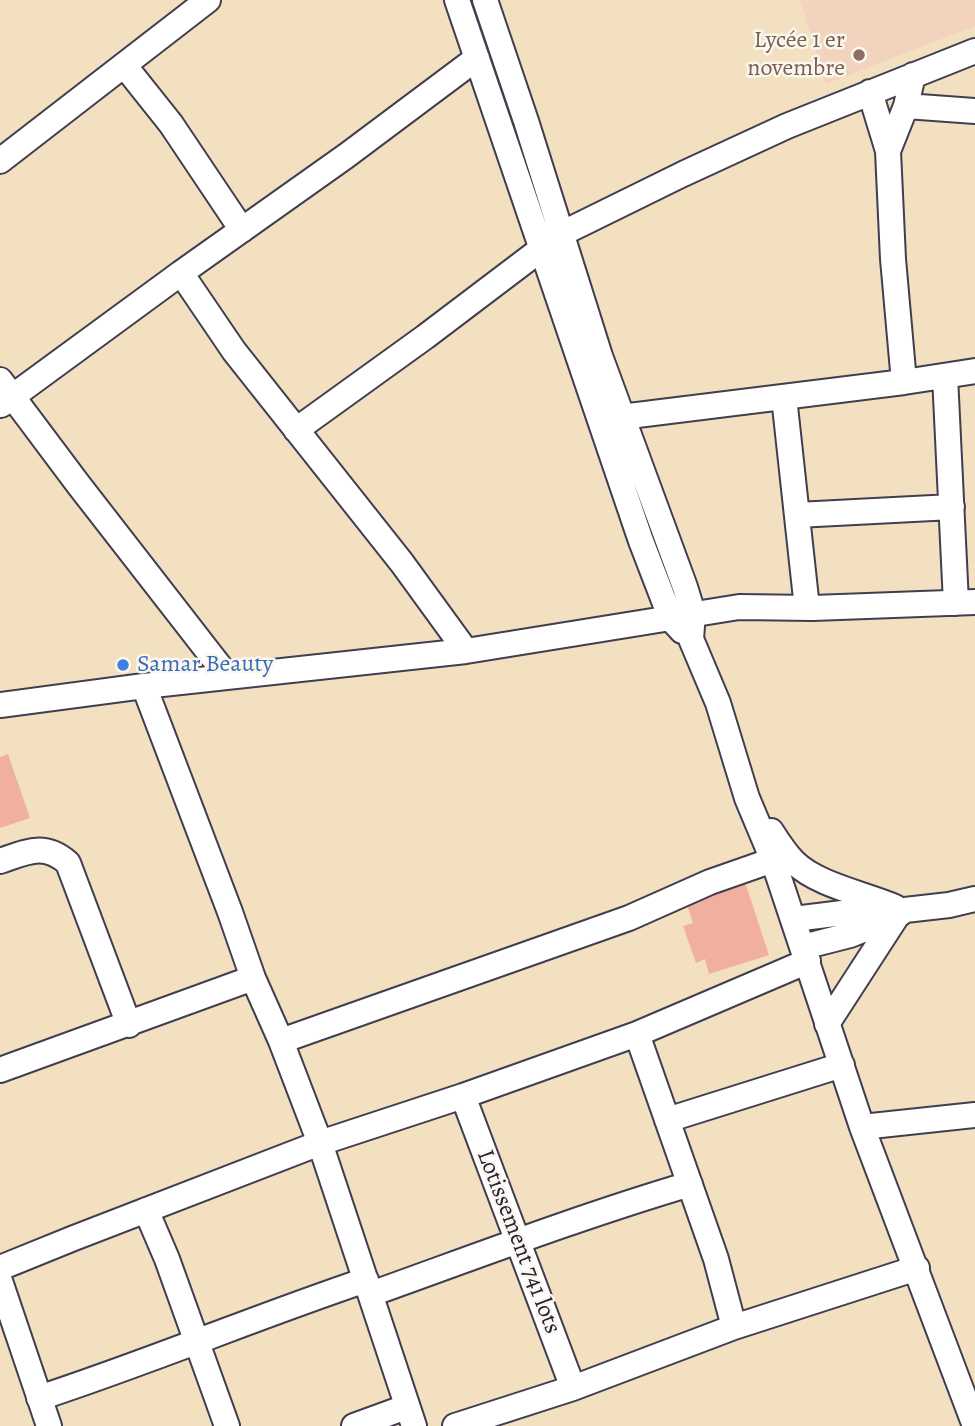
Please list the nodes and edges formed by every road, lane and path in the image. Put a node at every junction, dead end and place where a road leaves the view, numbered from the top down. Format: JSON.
{"nodes":[{"id":1,"x":208,"y":0,"type":"edge"},
{"id":2,"x":457,"y":0,"type":"edge"},
{"id":3,"x":485,"y":0,"type":"edge"},
{"id":4,"x":975,"y":51,"type":"edge"},
{"id":5,"x":477,"y":58,"type":"junction"},
{"id":6,"x":124,"y":65,"type":"junction"},
{"id":7,"x":913,"y":75,"type":"junction"},
{"id":8,"x":870,"y":92,"type":"junction"},
{"id":9,"x":906,"y":106,"type":"junction"},
{"id":10,"x":975,"y":111,"type":"edge"},
{"id":11,"x":888,"y":151,"type":"junction"},
{"id":12,"x":0,"y":161,"type":"edge"},
{"id":13,"x":242,"y":230,"type":"junction"},
{"id":14,"x":551,"y":241,"type":"junction"},
{"id":15,"x":181,"y":273,"type":"junction"},
{"id":16,"x":975,"y":371,"type":"edge"},
{"id":17,"x":945,"y":376,"type":"junction"},
{"id":18,"x":904,"y":382,"type":"junction"},
{"id":19,"x":4,"y":394,"type":"edge"},
{"id":20,"x":784,"y":397,"type":"junction"},
{"id":21,"x":621,"y":417,"type":"junction"},
{"id":22,"x":296,"y":430,"type":"junction"},
{"id":23,"x":952,"y":507,"type":"junction"},
{"id":24,"x":797,"y":515,"type":"junction"},
{"id":25,"x":965,"y":603,"type":"edge"},
{"id":26,"x":807,"y":608,"type":"junction"},
{"id":27,"x":682,"y":616,"type":"junction"},
{"id":28,"x":466,"y":651,"type":"junction"},
{"id":29,"x":228,"y":677,"type":"junction"},
{"id":30,"x":144,"y":685,"type":"junction"},
{"id":31,"x":0,"y":705,"type":"edge"},
{"id":32,"x":747,"y":798,"type":"junction"},
{"id":33,"x":774,"y":860,"type":"junction"},
{"id":34,"x":0,"y":861,"type":"edge"},
{"id":35,"x":975,"y":899,"type":"edge"},
{"id":36,"x":899,"y":911,"type":"junction"},
{"id":37,"x":794,"y":919,"type":"junction"},
{"id":38,"x":806,"y":954,"type":"junction"},
{"id":39,"x":253,"y":978,"type":"junction"},
{"id":40,"x":129,"y":1024,"type":"junction"},
{"id":41,"x":827,"y":1024,"type":"junction"},
{"id":42,"x":637,"y":1034,"type":"junction"},
{"id":43,"x":281,"y":1041,"type":"junction"},
{"id":44,"x":842,"y":1065,"type":"junction"},
{"id":45,"x":0,"y":1070,"type":"edge"},
{"id":46,"x":463,"y":1096,"type":"junction"},
{"id":47,"x":975,"y":1115,"type":"edge"},
{"id":48,"x":667,"y":1120,"type":"junction"},
{"id":49,"x":862,"y":1127,"type":"junction"},
{"id":50,"x":320,"y":1143,"type":"junction"},
{"id":51,"x":690,"y":1184,"type":"junction"},
{"id":52,"x":146,"y":1210,"type":"junction"},
{"id":53,"x":520,"y":1242,"type":"junction"},
{"id":54,"x":0,"y":1268,"type":"edge"},
{"id":55,"x":917,"y":1268,"type":"junction"},
{"id":56,"x":0,"y":1281,"type":"edge"},
{"id":57,"x":368,"y":1287,"type":"junction"},
{"id":58,"x":734,"y":1327,"type":"junction"},
{"id":59,"x":197,"y":1342,"type":"junction"},
{"id":60,"x":964,"y":1365,"type":"edge"},
{"id":61,"x":573,"y":1388,"type":"junction"},
{"id":62,"x":39,"y":1398,"type":"junction"},
{"id":63,"x":410,"y":1416,"type":"edge"},
{"id":64,"x":49,"y":1426,"type":"edge"},
{"id":65,"x":227,"y":1426,"type":"edge"},
{"id":66,"x":354,"y":1426,"type":"edge"},
{"id":67,"x":455,"y":1426,"type":"edge"},
{"id":68,"x":975,"y":1426,"type":"edge"}],
"edges":[{"from":1,"to":6,"type":"street"},
{"from":2,"to":5,"type":"street"},
{"from":3,"to":14,"type":"street"},
{"from":4,"to":7,"type":"street"},
{"from":5,"to":13,"type":"street"},
{"from":5,"to":14,"type":"street"},
{"from":6,"to":12,"type":"street"},
{"from":6,"to":13,"type":"street"},
{"from":7,"to":8,"type":"street"},
{"from":7,"to":9,"type":"street"},
{"from":8,"to":11,"type":"street"},
{"from":8,"to":14,"type":"street"},
{"from":9,"to":10,"type":"street"},
{"from":9,"to":11,"type":"street"},
{"from":11,"to":18,"type":"street"},
{"from":13,"to":15,"type":"street"},
{"from":14,"to":21,"type":"street"},
{"from":14,"to":22,"type":"street"},
{"from":14,"to":27,"type":"street"},
{"from":15,"to":19,"type":"street"},
{"from":15,"to":22,"type":"street"},
{"from":16,"to":17,"type":"street"},
{"from":17,"to":18,"type":"street"},
{"from":17,"to":23,"type":"street"},
{"from":18,"to":20,"type":"street"},
{"from":19,"to":29,"type":"street"},
{"from":20,"to":21,"type":"street"},
{"from":20,"to":24,"type":"street"},
{"from":21,"to":27,"type":"street"},
{"from":22,"to":28,"type":"street"},
{"from":23,"to":24,"type":"street"},
{"from":23,"to":25,"type":"street"},
{"from":24,"to":26,"type":"street"},
{"from":25,"to":26,"type":"street"},
{"from":26,"to":27,"type":"street"},
{"from":27,"to":28,"type":"street"},
{"from":27,"to":32,"type":"street"},
{"from":28,"to":29,"type":"street"},
{"from":29,"to":30,"type":"street"},
{"from":30,"to":31,"type":"street"},
{"from":30,"to":39,"type":"street"},
{"from":32,"to":33,"type":"street"},
{"from":32,"to":36,"type":"street"},
{"from":33,"to":37,"type":"street"},
{"from":33,"to":43,"type":"street"},
{"from":34,"to":40,"type":"street"},
{"from":35,"to":36,"type":"street"},
{"from":36,"to":37,"type":"street"},
{"from":36,"to":38,"type":"street"},
{"from":36,"to":41,"type":"street"},
{"from":37,"to":38,"type":"street"},
{"from":38,"to":41,"type":"street"},
{"from":38,"to":42,"type":"street"},
{"from":39,"to":40,"type":"street"},
{"from":39,"to":43,"type":"street"},
{"from":40,"to":45,"type":"street"},
{"from":41,"to":44,"type":"street"},
{"from":42,"to":46,"type":"street"},
{"from":42,"to":48,"type":"street"},
{"from":43,"to":50,"type":"street"},
{"from":44,"to":48,"type":"street"},
{"from":44,"to":49,"type":"street"},
{"from":46,"to":50,"type":"street"},
{"from":46,"to":53,"type":"street","name":"Lotissement 741 lots"},
{"from":47,"to":49,"type":"street"},
{"from":48,"to":51,"type":"street"},
{"from":49,"to":55,"type":"street"},
{"from":50,"to":52,"type":"street"},
{"from":50,"to":57,"type":"street"},
{"from":51,"to":53,"type":"street"},
{"from":51,"to":58,"type":"street"},
{"from":52,"to":54,"type":"street"},
{"from":52,"to":59,"type":"street"},
{"from":53,"to":57,"type":"street"},
{"from":53,"to":61,"type":"street","name":"Lotissement 741 lots"},
{"from":55,"to":58,"type":"street"},
{"from":55,"to":60,"type":"street"},
{"from":56,"to":62,"type":"street"},
{"from":57,"to":59,"type":"street"},
{"from":57,"to":63,"type":"street"},
{"from":58,"to":61,"type":"street"},
{"from":59,"to":62,"type":"street"},
{"from":59,"to":65,"type":"street"},
{"from":60,"to":68,"type":"street"},
{"from":61,"to":67,"type":"street"},
{"from":62,"to":64,"type":"street"},
{"from":63,"to":66,"type":"street"}]}
